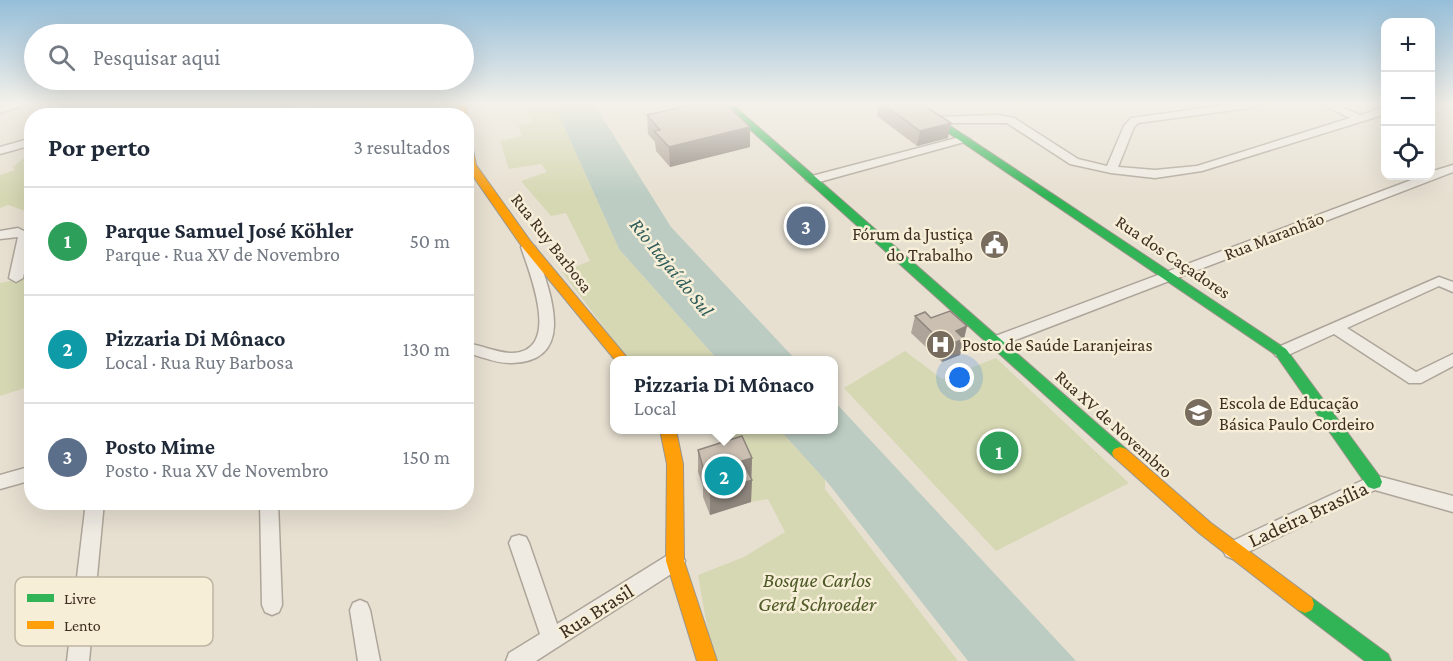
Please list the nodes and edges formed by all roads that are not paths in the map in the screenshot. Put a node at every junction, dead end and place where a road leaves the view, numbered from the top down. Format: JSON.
{"nodes":[{"id":1,"x":761,"y":135,"type":"edge"},
{"id":2,"x":958,"y":135,"type":"edge"},
{"id":3,"x":1033,"y":135,"type":"edge"},
{"id":4,"x":1126,"y":135,"type":"edge"},
{"id":5,"x":1304,"y":135,"type":"edge"},
{"id":6,"x":964,"y":139,"type":"junction"},
{"id":7,"x":24,"y":144,"type":"edge"},
{"id":8,"x":0,"y":151,"type":"edge"},
{"id":9,"x":1453,"y":168,"type":"edge"},
{"id":10,"x":474,"y":169,"type":"edge"},
{"id":11,"x":1112,"y":170,"type":"junction"},
{"id":12,"x":812,"y":180,"type":"junction"},
{"id":13,"x":24,"y":235,"type":"edge"},
{"id":14,"x":0,"y":236,"type":"edge"},
{"id":15,"x":24,"y":239,"type":"edge"},
{"id":16,"x":527,"y":244,"type":"junction"},
{"id":17,"x":1169,"y":276,"type":"junction"},
{"id":18,"x":15,"y":278,"type":"dead end"},
{"id":19,"x":1453,"y":288,"type":"edge"},
{"id":20,"x":1335,"y":328,"type":"junction"},
{"id":21,"x":995,"y":342,"type":"junction"},
{"id":22,"x":474,"y":350,"type":"edge"},
{"id":23,"x":1281,"y":352,"type":"junction"},
{"id":24,"x":619,"y":356,"type":"edge"},
{"id":25,"x":1453,"y":359,"type":"edge"},
{"id":26,"x":669,"y":434,"type":"edge"},
{"id":27,"x":24,"y":475,"type":"edge"},
{"id":28,"x":0,"y":482,"type":"edge"},
{"id":29,"x":1374,"y":482,"type":"junction"},
{"id":30,"x":1453,"y":504,"type":"edge"},
{"id":31,"x":94,"y":510,"type":"edge"},
{"id":32,"x":269,"y":510,"type":"edge"},
{"id":33,"x":519,"y":543,"type":"dead end"},
{"id":34,"x":1233,"y":550,"type":"junction"},
{"id":35,"x":675,"y":561,"type":"junction"},
{"id":36,"x":87,"y":577,"type":"edge"},
{"id":37,"x":272,"y":605,"type":"dead end"},
{"id":38,"x":360,"y":610,"type":"dead end"},
{"id":39,"x":552,"y":639,"type":"junction"},
{"id":40,"x":80,"y":646,"type":"edge"},
{"id":41,"x":78,"y":661,"type":"edge"},
{"id":42,"x":369,"y":661,"type":"edge"},
{"id":43,"x":517,"y":661,"type":"edge"},
{"id":44,"x":707,"y":661,"type":"edge"},
{"id":45,"x":1381,"y":661,"type":"edge"}],
"edges":[{"from":1,"to":12,"type":"main road","name":"Rua XV de Novembro"},
{"from":2,"to":6,"type":"main road","name":"Rua dos Caçadores"},
{"from":3,"to":11,"type":"street"},
{"from":4,"to":11,"type":"street"},
{"from":5,"to":11,"type":"street"},
{"from":6,"to":12,"type":"street"},
{"from":6,"to":17,"type":"main road","name":"Rua dos Caçadores"},
{"from":7,"to":8,"type":"street"},
{"from":9,"to":17,"type":"street","name":"Rua Maranhão"},
{"from":10,"to":16,"type":"main road","name":"Rua Ruy Barbosa"},
{"from":12,"to":21,"type":"main road","name":"Rua XV de Novembro"},
{"from":13,"to":14,"type":"street"},
{"from":15,"to":18,"type":"street"},
{"from":16,"to":22,"type":"street"},
{"from":16,"to":24,"type":"main road","name":"Rua Ruy Barbosa"},
{"from":17,"to":21,"type":"street","name":"Rua Maranhão"},
{"from":17,"to":23,"type":"main road","name":"Rua dos Caçadores"},
{"from":19,"to":20,"type":"street"},
{"from":20,"to":23,"type":"street"},
{"from":20,"to":25,"type":"street"},
{"from":21,"to":34,"type":"main road","name":"Rua XV de Novembro"},
{"from":23,"to":29,"type":"main road","name":"Rua dos Caçadores"},
{"from":26,"to":35,"type":"main road"},
{"from":27,"to":28,"type":"street"},
{"from":29,"to":30,"type":"street","name":"Ladeira Brasília"},
{"from":29,"to":34,"type":"street","name":"Ladeira Brasília"},
{"from":31,"to":36,"type":"street"},
{"from":32,"to":37,"type":"street"},
{"from":33,"to":39,"type":"street"},
{"from":34,"to":45,"type":"main road","name":"Rua XV de Novembro"},
{"from":35,"to":39,"type":"street","name":"Rua Brasil"},
{"from":35,"to":44,"type":"main road"},
{"from":38,"to":42,"type":"street"},
{"from":39,"to":43,"type":"street","name":"Rua Brasil"},
{"from":40,"to":41,"type":"street"}]}
